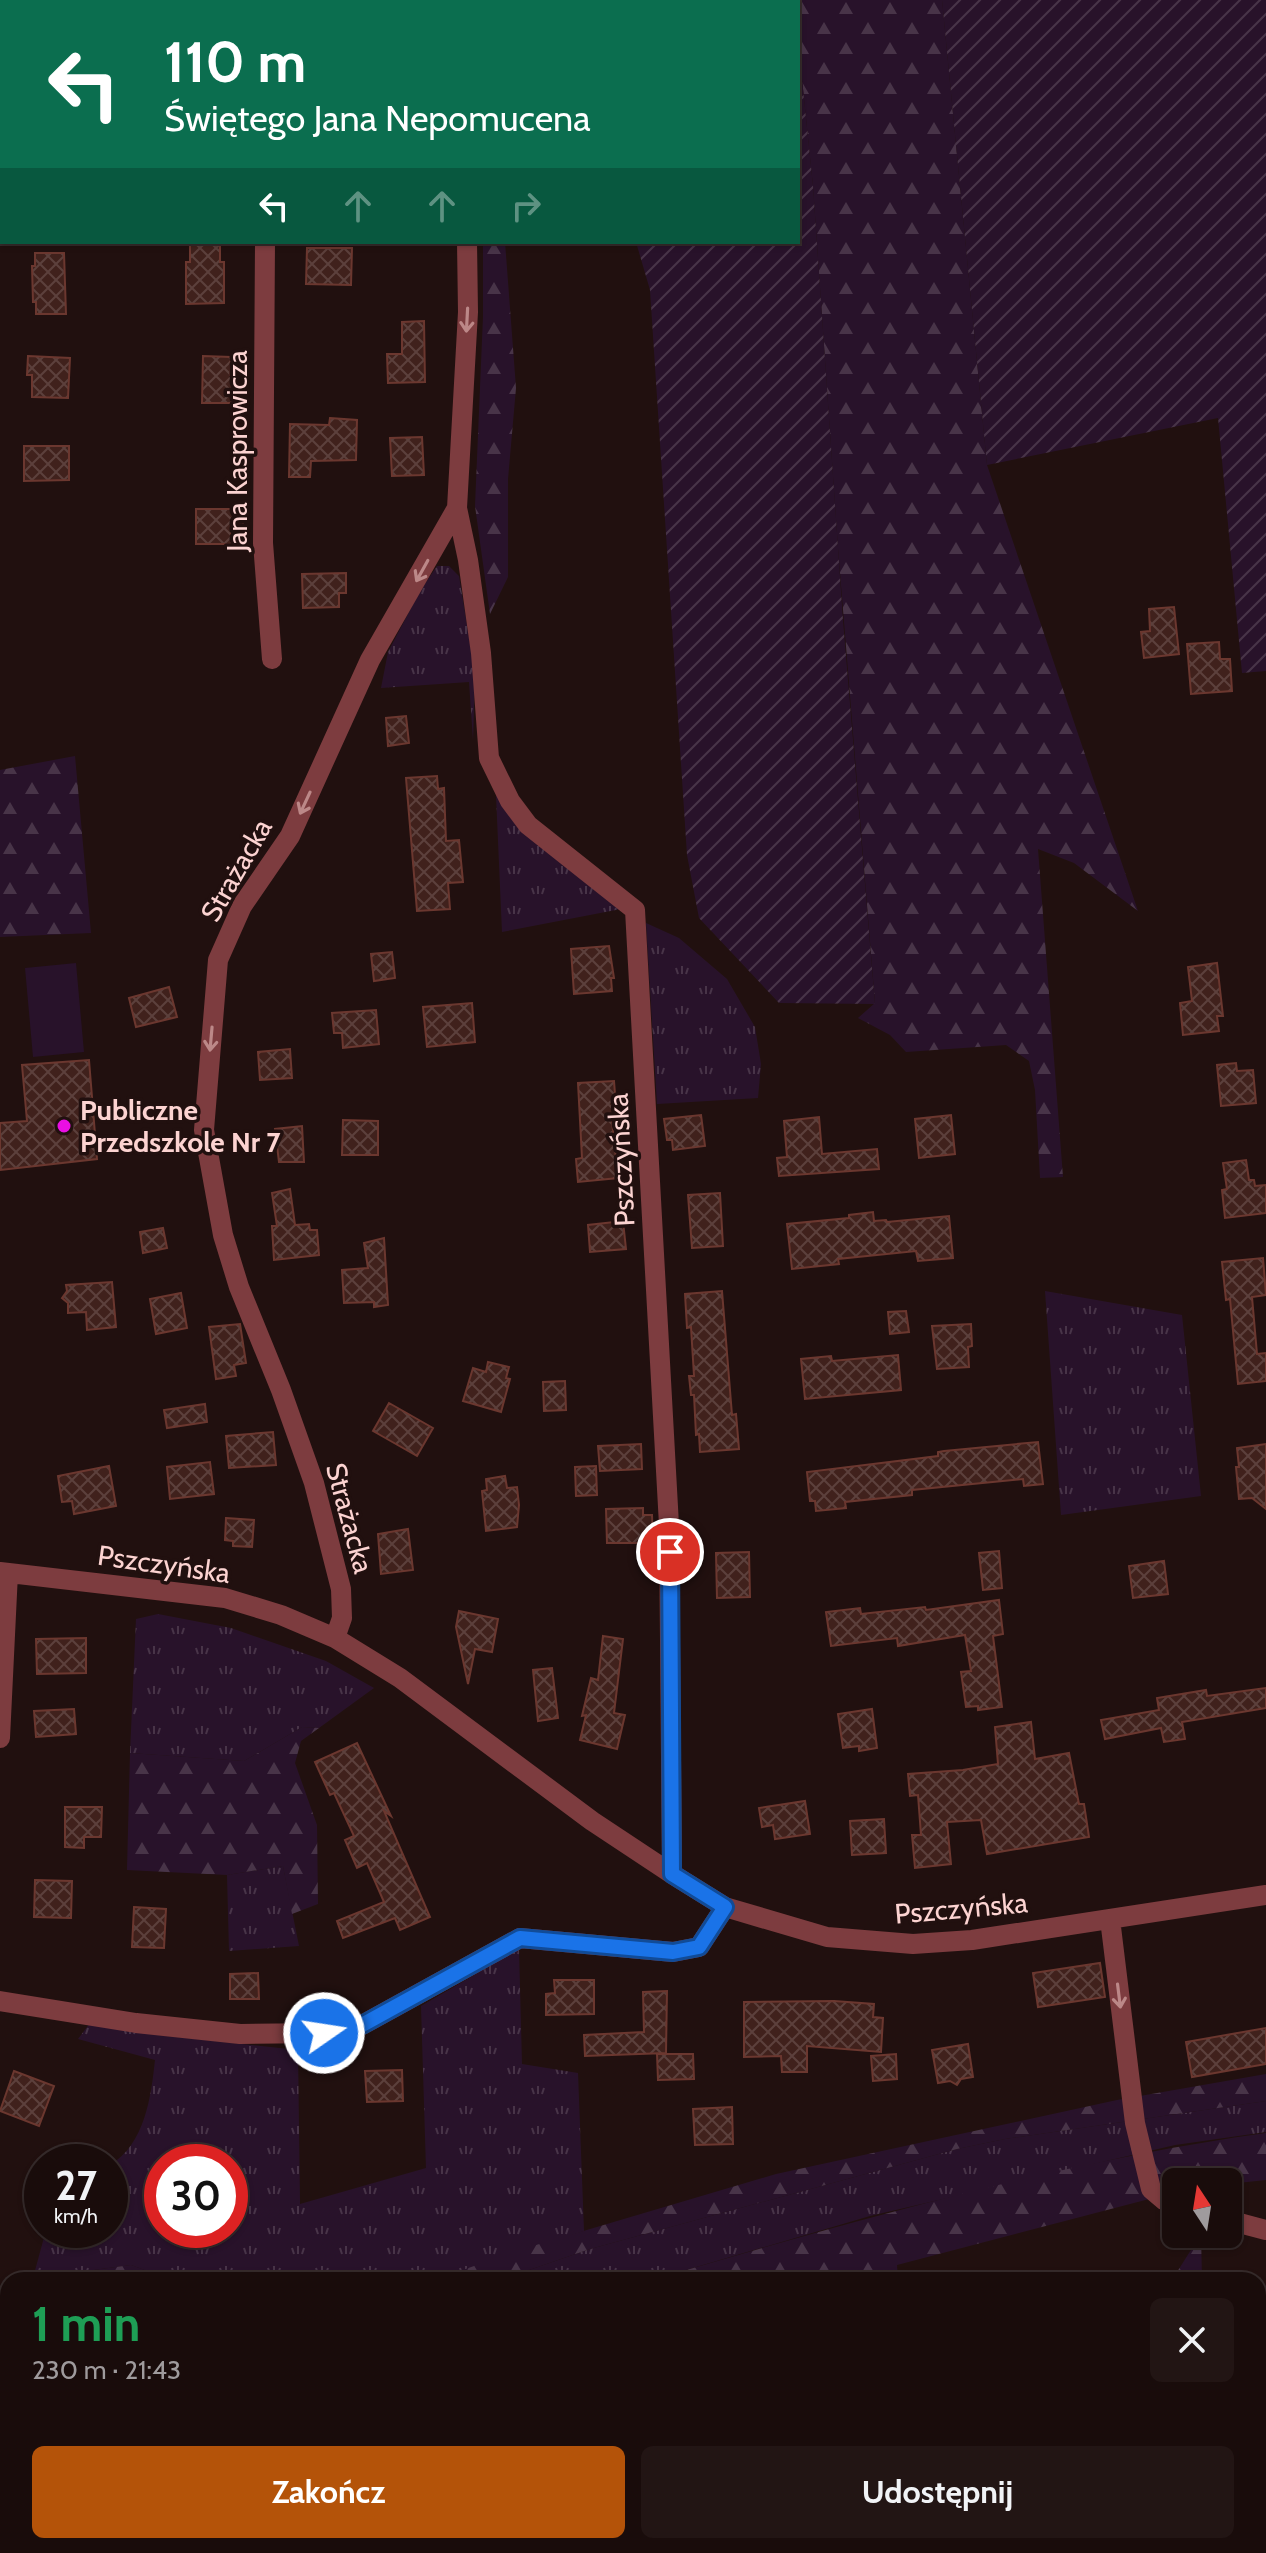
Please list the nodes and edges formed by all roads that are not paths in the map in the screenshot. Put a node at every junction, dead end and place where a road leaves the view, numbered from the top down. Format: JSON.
{"nodes":[{"id":1,"x":265,"y":244,"type":"edge"},
{"id":2,"x":467,"y":244,"type":"edge"},
{"id":3,"x":457,"y":508,"type":"junction"},
{"id":4,"x":272,"y":659,"type":"dead end"},
{"id":5,"x":4,"y":1572,"type":"edge"},
{"id":6,"x":339,"y":1628,"type":"junction"},
{"id":7,"x":0,"y":1738,"type":"edge"},
{"id":8,"x":672,"y":1874,"type":"junction"},
{"id":9,"x":1266,"y":1895,"type":"edge"},
{"id":10,"x":725,"y":1907,"type":"junction"},
{"id":11,"x":1110,"y":1919,"type":"junction"},
{"id":12,"x":0,"y":2001,"type":"edge"},
{"id":13,"x":1162,"y":2198,"type":"edge"},
{"id":14,"x":1242,"y":2224,"type":"edge"},
{"id":15,"x":1266,"y":2230,"type":"edge"}],
"edges":[{"from":1,"to":4,"type":"street","name":"Jana Kasprowicza"},
{"from":2,"to":3,"type":"street","name":"Strażacka","one_way":true},
{"from":3,"to":6,"type":"street","name":"Strażacka","one_way":true},
{"from":3,"to":8,"type":"street","name":"Pszczyńska"},
{"from":5,"to":6,"type":"street","name":"Pszczyńska"},
{"from":5,"to":7,"type":"street"},
{"from":6,"to":8,"type":"street","name":"Pszczyńska"},
{"from":8,"to":10,"type":"street","name":"Pszczyńska"},
{"from":9,"to":11,"type":"street","name":"Pszczyńska"},
{"from":10,"to":11,"type":"street","name":"Pszczyńska"},
{"from":10,"to":12,"type":"street"},
{"from":11,"to":13,"type":"street","one_way":true},
{"from":14,"to":15,"type":"street"}]}
